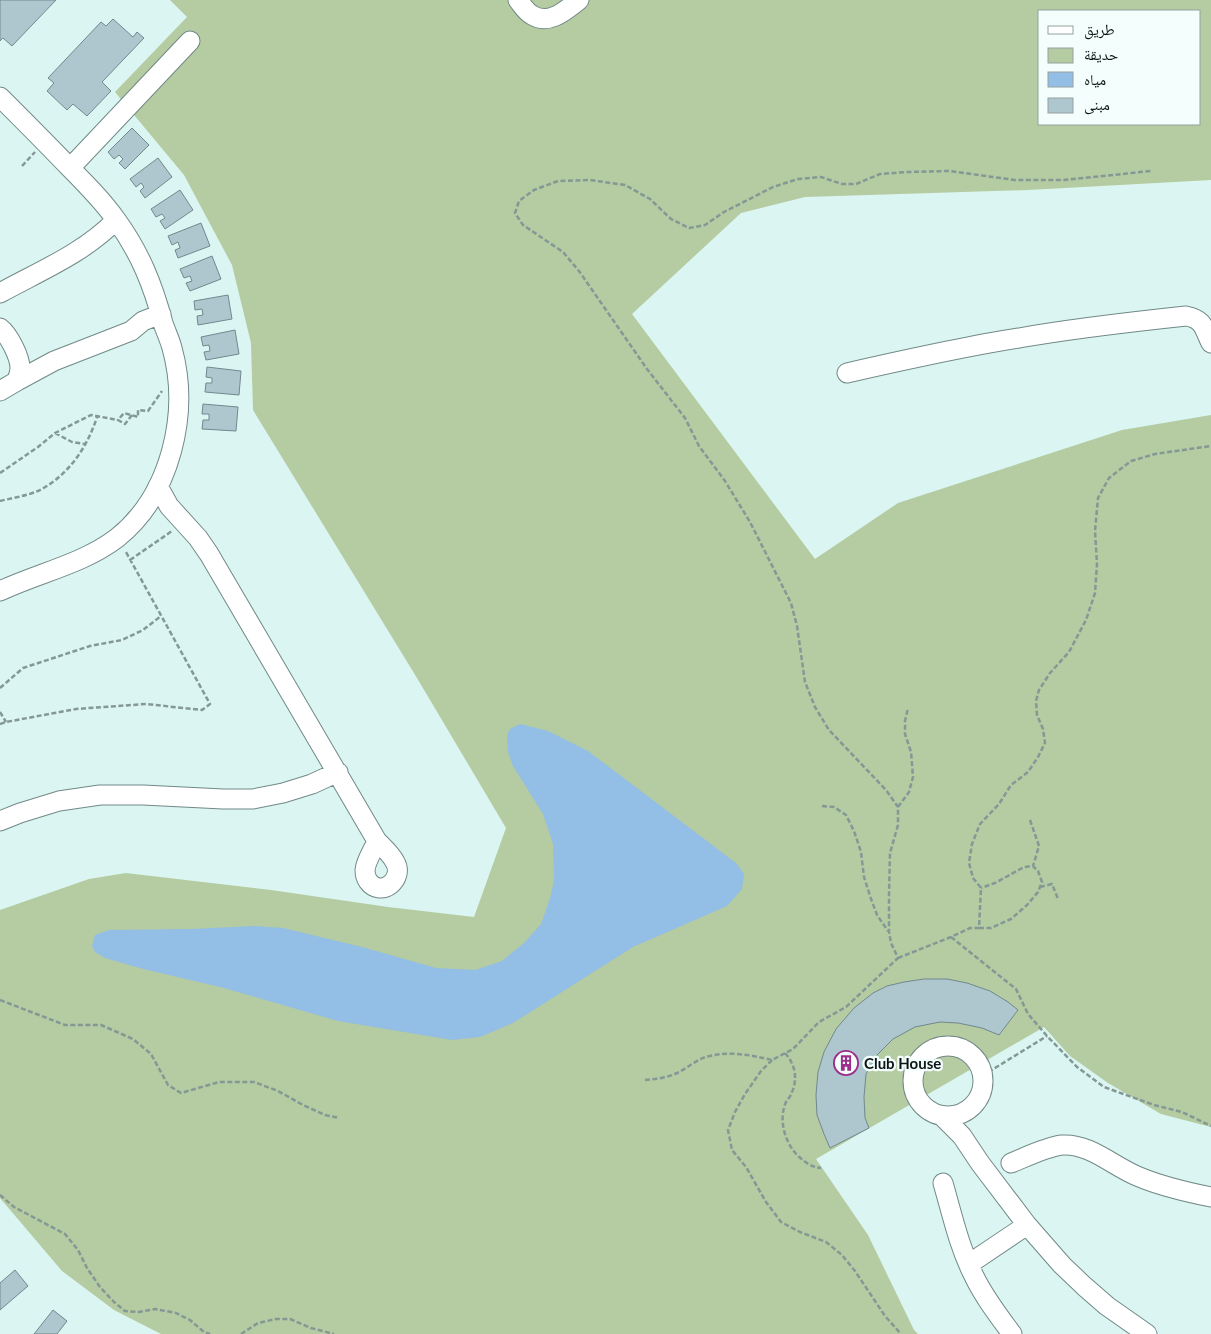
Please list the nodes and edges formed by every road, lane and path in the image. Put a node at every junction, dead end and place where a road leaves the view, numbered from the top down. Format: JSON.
{"nodes":[{"id":1,"x":518,"y":0,"type":"edge"},
{"id":2,"x":579,"y":0,"type":"edge"},
{"id":3,"x":190,"y":41,"type":"dead end"},
{"id":4,"x":0,"y":97,"type":"edge"},
{"id":5,"x":70,"y":168,"type":"junction"},
{"id":6,"x":1151,"y":171,"type":"dead end"},
{"id":7,"x":116,"y":220,"type":"junction"},
{"id":8,"x":0,"y":293,"type":"edge"},
{"id":9,"x":162,"y":320,"type":"junction"},
{"id":10,"x":0,"y":328,"type":"edge"},
{"id":11,"x":1211,"y":343,"type":"edge"},
{"id":12,"x":177,"y":373,"type":"junction"},
{"id":13,"x":847,"y":373,"type":"dead end"},
{"id":14,"x":17,"y":380,"type":"junction"},
{"id":15,"x":0,"y":391,"type":"edge"},
{"id":16,"x":132,"y":415,"type":"junction"},
{"id":17,"x":97,"y":417,"type":"junction"},
{"id":18,"x":118,"y":420,"type":"junction"},
{"id":19,"x":54,"y":433,"type":"junction"},
{"id":20,"x":85,"y":444,"type":"junction"},
{"id":21,"x":1211,"y":446,"type":"edge"},
{"id":22,"x":0,"y":473,"type":"edge"},
{"id":23,"x":158,"y":486,"type":"junction"},
{"id":24,"x":0,"y":501,"type":"edge"},
{"id":25,"x":145,"y":508,"type":"junction"},
{"id":26,"x":179,"y":518,"type":"junction"},
{"id":27,"x":118,"y":537,"type":"junction"},
{"id":28,"x":130,"y":560,"type":"junction"},
{"id":29,"x":0,"y":590,"type":"edge"},
{"id":30,"x":161,"y":616,"type":"junction"},
{"id":31,"x":0,"y":688,"type":"edge"},
{"id":32,"x":908,"y":708,"type":"dead end"},
{"id":33,"x":0,"y":712,"type":"edge"},
{"id":34,"x":6,"y":722,"type":"junction"},
{"id":35,"x":0,"y":724,"type":"edge"},
{"id":36,"x":338,"y":772,"type":"junction"},
{"id":37,"x":822,"y":806,"type":"dead end"},
{"id":38,"x":898,"y":807,"type":"junction"},
{"id":39,"x":1030,"y":820,"type":"dead end"},
{"id":40,"x":0,"y":821,"type":"edge"},
{"id":41,"x":377,"y":840,"type":"dead end"},
{"id":42,"x":1034,"y":866,"type":"junction"},
{"id":43,"x":1040,"y":887,"type":"junction"},
{"id":44,"x":981,"y":888,"type":"junction"},
{"id":45,"x":1058,"y":899,"type":"dead end"},
{"id":46,"x":979,"y":928,"type":"junction"},
{"id":47,"x":889,"y":932,"type":"junction"},
{"id":48,"x":950,"y":938,"type":"junction"},
{"id":49,"x":898,"y":958,"type":"junction"},
{"id":50,"x":0,"y":1000,"type":"edge"},
{"id":51,"x":1047,"y":1036,"type":"junction"},
{"id":52,"x":785,"y":1053,"type":"junction"},
{"id":53,"x":772,"y":1060,"type":"junction"},
{"id":54,"x":982,"y":1076,"type":"junction"},
{"id":55,"x":644,"y":1080,"type":"dead end"},
{"id":56,"x":970,"y":1108,"type":"junction"},
{"id":57,"x":942,"y":1116,"type":"junction"},
{"id":58,"x":339,"y":1118,"type":"dead end"},
{"id":59,"x":1211,"y":1126,"type":"edge"},
{"id":60,"x":968,"y":1144,"type":"junction"},
{"id":61,"x":1011,"y":1163,"type":"dead end"},
{"id":62,"x":821,"y":1168,"type":"dead end"},
{"id":63,"x":944,"y":1183,"type":"dead end"},
{"id":64,"x":0,"y":1195,"type":"edge"},
{"id":65,"x":1211,"y":1197,"type":"edge"},
{"id":66,"x":1027,"y":1226,"type":"junction"},
{"id":67,"x":968,"y":1264,"type":"junction"},
{"id":68,"x":210,"y":1334,"type":"edge"},
{"id":69,"x":241,"y":1334,"type":"edge"},
{"id":70,"x":334,"y":1334,"type":"edge"},
{"id":71,"x":901,"y":1334,"type":"edge"},
{"id":72,"x":1012,"y":1334,"type":"edge"},
{"id":73,"x":1147,"y":1334,"type":"edge"}],
"edges":[{"from":1,"to":2,"type":"street"},
{"from":3,"to":5,"type":"street"},
{"from":4,"to":5,"type":"street"},
{"from":5,"to":7,"type":"street"},
{"from":6,"to":38,"type":"path"},
{"from":7,"to":8,"type":"street"},
{"from":7,"to":9,"type":"street"},
{"from":9,"to":12,"type":"street"},
{"from":9,"to":14,"type":"street"},
{"from":10,"to":14,"type":"street"},
{"from":11,"to":13,"type":"street"},
{"from":12,"to":16,"type":"path"},
{"from":12,"to":23,"type":"street"},
{"from":14,"to":15,"type":"street"},
{"from":16,"to":18,"type":"path"},
{"from":16,"to":18,"type":"path"},
{"from":17,"to":18,"type":"path"},
{"from":17,"to":19,"type":"path"},
{"from":17,"to":20,"type":"path"},
{"from":19,"to":20,"type":"path"},
{"from":19,"to":22,"type":"path"},
{"from":20,"to":24,"type":"path"},
{"from":21,"to":44,"type":"path"},
{"from":23,"to":25,"type":"street"},
{"from":23,"to":26,"type":"street"},
{"from":25,"to":26,"type":"street"},
{"from":25,"to":27,"type":"street"},
{"from":26,"to":28,"type":"path"},
{"from":26,"to":36,"type":"street"},
{"from":27,"to":28,"type":"path"},
{"from":27,"to":29,"type":"street"},
{"from":28,"to":30,"type":"path"},
{"from":30,"to":31,"type":"path"},
{"from":30,"to":34,"type":"path"},
{"from":32,"to":38,"type":"path"},
{"from":33,"to":34,"type":"path"},
{"from":34,"to":35,"type":"path"},
{"from":36,"to":40,"type":"street"},
{"from":36,"to":41,"type":"street"},
{"from":37,"to":47,"type":"path"},
{"from":38,"to":47,"type":"path"},
{"from":39,"to":42,"type":"path"},
{"from":42,"to":43,"type":"path"},
{"from":42,"to":44,"type":"path"},
{"from":43,"to":45,"type":"path"},
{"from":43,"to":46,"type":"path"},
{"from":44,"to":46,"type":"path"},
{"from":46,"to":48,"type":"path"},
{"from":47,"to":49,"type":"path"},
{"from":48,"to":49,"type":"path"},
{"from":48,"to":51,"type":"path"},
{"from":49,"to":52,"type":"path"},
{"from":50,"to":58,"type":"path"},
{"from":51,"to":54,"type":"path"},
{"from":51,"to":59,"type":"path"},
{"from":52,"to":53,"type":"path"},
{"from":52,"to":62,"type":"path"},
{"from":53,"to":55,"type":"path"},
{"from":53,"to":71,"type":"path"},
{"from":54,"to":56,"type":"street"},
{"from":54,"to":57,"type":"street"},
{"from":56,"to":57,"type":"street"},
{"from":56,"to":60,"type":"street"},
{"from":57,"to":60,"type":"street"},
{"from":60,"to":66,"type":"street"},
{"from":61,"to":65,"type":"street"},
{"from":63,"to":67,"type":"street"},
{"from":64,"to":68,"type":"path"},
{"from":66,"to":67,"type":"street"},
{"from":66,"to":73,"type":"street"},
{"from":67,"to":72,"type":"street"},
{"from":69,"to":70,"type":"path"}]}
